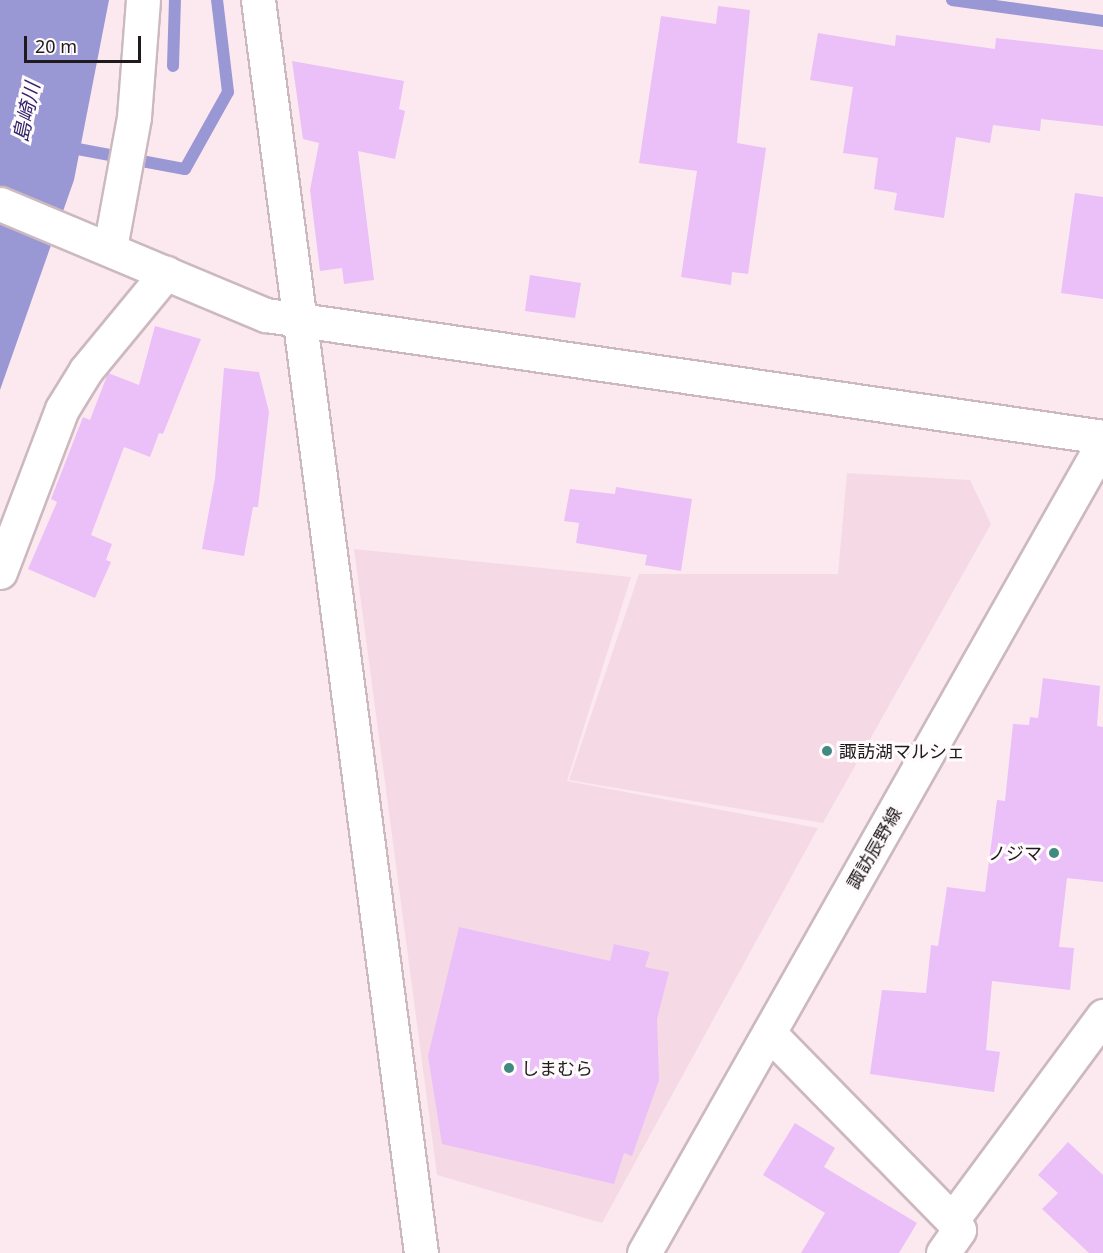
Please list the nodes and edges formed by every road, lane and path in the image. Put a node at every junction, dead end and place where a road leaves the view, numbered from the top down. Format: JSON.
{"nodes":[{"id":1,"x":143,"y":0,"type":"edge"},
{"id":2,"x":258,"y":0,"type":"edge"},
{"id":3,"x":0,"y":204,"type":"edge"},
{"id":4,"x":99,"y":243,"type":"junction"},
{"id":5,"x":166,"y":273,"type":"junction"},
{"id":6,"x":302,"y":321,"type":"junction"},
{"id":7,"x":1103,"y":437,"type":"edge"},
{"id":8,"x":1103,"y":443,"type":"edge"},
{"id":9,"x":0,"y":572,"type":"edge"},
{"id":10,"x":1103,"y":1016,"type":"edge"},
{"id":11,"x":769,"y":1033,"type":"junction"},
{"id":12,"x":952,"y":1220,"type":"junction"},
{"id":13,"x":421,"y":1253,"type":"edge"},
{"id":14,"x":644,"y":1253,"type":"edge"},
{"id":15,"x":943,"y":1253,"type":"edge"}],
"edges":[{"from":1,"to":4,"type":"street"},
{"from":2,"to":6,"type":"street"},
{"from":3,"to":4,"type":"street"},
{"from":4,"to":5,"type":"street"},
{"from":5,"to":6,"type":"street"},
{"from":5,"to":9,"type":"street"},
{"from":6,"to":7,"type":"street"},
{"from":6,"to":13,"type":"street"},
{"from":8,"to":11,"type":"street","name":"諏訪辰野線"},
{"from":10,"to":12,"type":"street"},
{"from":11,"to":12,"type":"street"},
{"from":11,"to":14,"type":"street","name":"諏訪辰野線"},
{"from":12,"to":15,"type":"street"}]}
